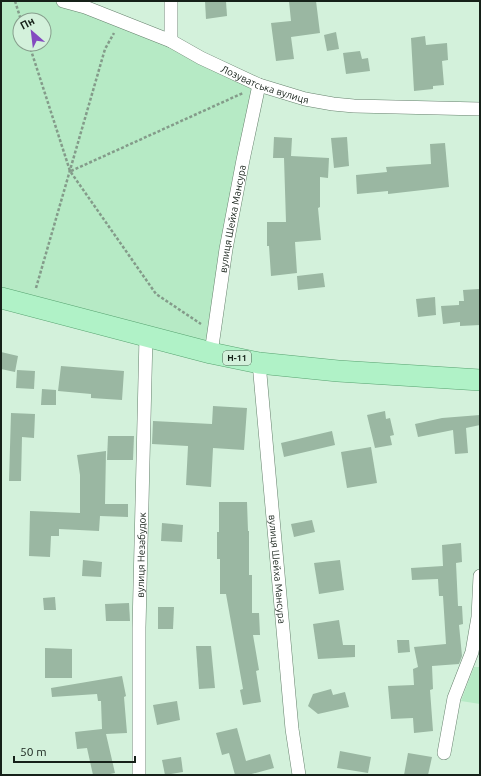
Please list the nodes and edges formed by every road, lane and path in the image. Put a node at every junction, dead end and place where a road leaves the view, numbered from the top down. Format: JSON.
{"nodes":[{"id":1,"x":15,"y":1,"type":"edge"},
{"id":2,"x":63,"y":1,"type":"edge"},
{"id":3,"x":171,"y":1,"type":"edge"},
{"id":4,"x":18,"y":12,"type":"edge"},
{"id":5,"x":126,"y":24,"type":"junction"},
{"id":6,"x":171,"y":41,"type":"junction"},
{"id":7,"x":32,"y":52,"type":"edge"},
{"id":8,"x":259,"y":85,"type":"junction"},
{"id":9,"x":480,"y":109,"type":"edge"},
{"id":10,"x":70,"y":171,"type":"junction"},
{"id":11,"x":1,"y":298,"type":"edge"},
{"id":12,"x":31,"y":306,"type":"junction"},
{"id":13,"x":146,"y":336,"type":"junction"},
{"id":14,"x":213,"y":343,"type":"junction"},
{"id":15,"x":259,"y":363,"type":"junction"},
{"id":16,"x":480,"y":380,"type":"edge"},
{"id":17,"x":480,"y":576,"type":"edge"},
{"id":18,"x":444,"y":753,"type":"dead end"},
{"id":19,"x":139,"y":775,"type":"edge"},
{"id":20,"x":299,"y":775,"type":"edge"}],
"edges":[{"from":1,"to":4,"type":"path"},
{"from":2,"to":5,"type":"street","name":"Лозуватська вулиця"},
{"from":3,"to":6,"type":"street"},
{"from":5,"to":6,"type":"street","name":"Лозуватська вулиця"},
{"from":5,"to":10,"type":"path"},
{"from":6,"to":8,"type":"street","name":"Лозуватська вулиця"},
{"from":7,"to":10,"type":"path"},
{"from":8,"to":9,"type":"street","name":"Лозуватська вулиця"},
{"from":8,"to":10,"type":"path"},
{"from":8,"to":14,"type":"street","name":"вулиця Шейха Мансура"},
{"from":10,"to":12,"type":"path"},
{"from":10,"to":14,"type":"path"},
{"from":11,"to":12,"type":"main road","number":"Н-11"},
{"from":12,"to":13,"type":"main road","number":"Н-11"},
{"from":13,"to":14,"type":"main road","number":"Н-11"},
{"from":13,"to":19,"type":"street","name":"вулиця Незабудок"},
{"from":14,"to":15,"type":"main road","number":"Н-11"},
{"from":15,"to":16,"type":"main road","number":"Н-11"},
{"from":15,"to":20,"type":"street","name":"вулиця Шейха Мансура"},
{"from":17,"to":18,"type":"street"}]}
